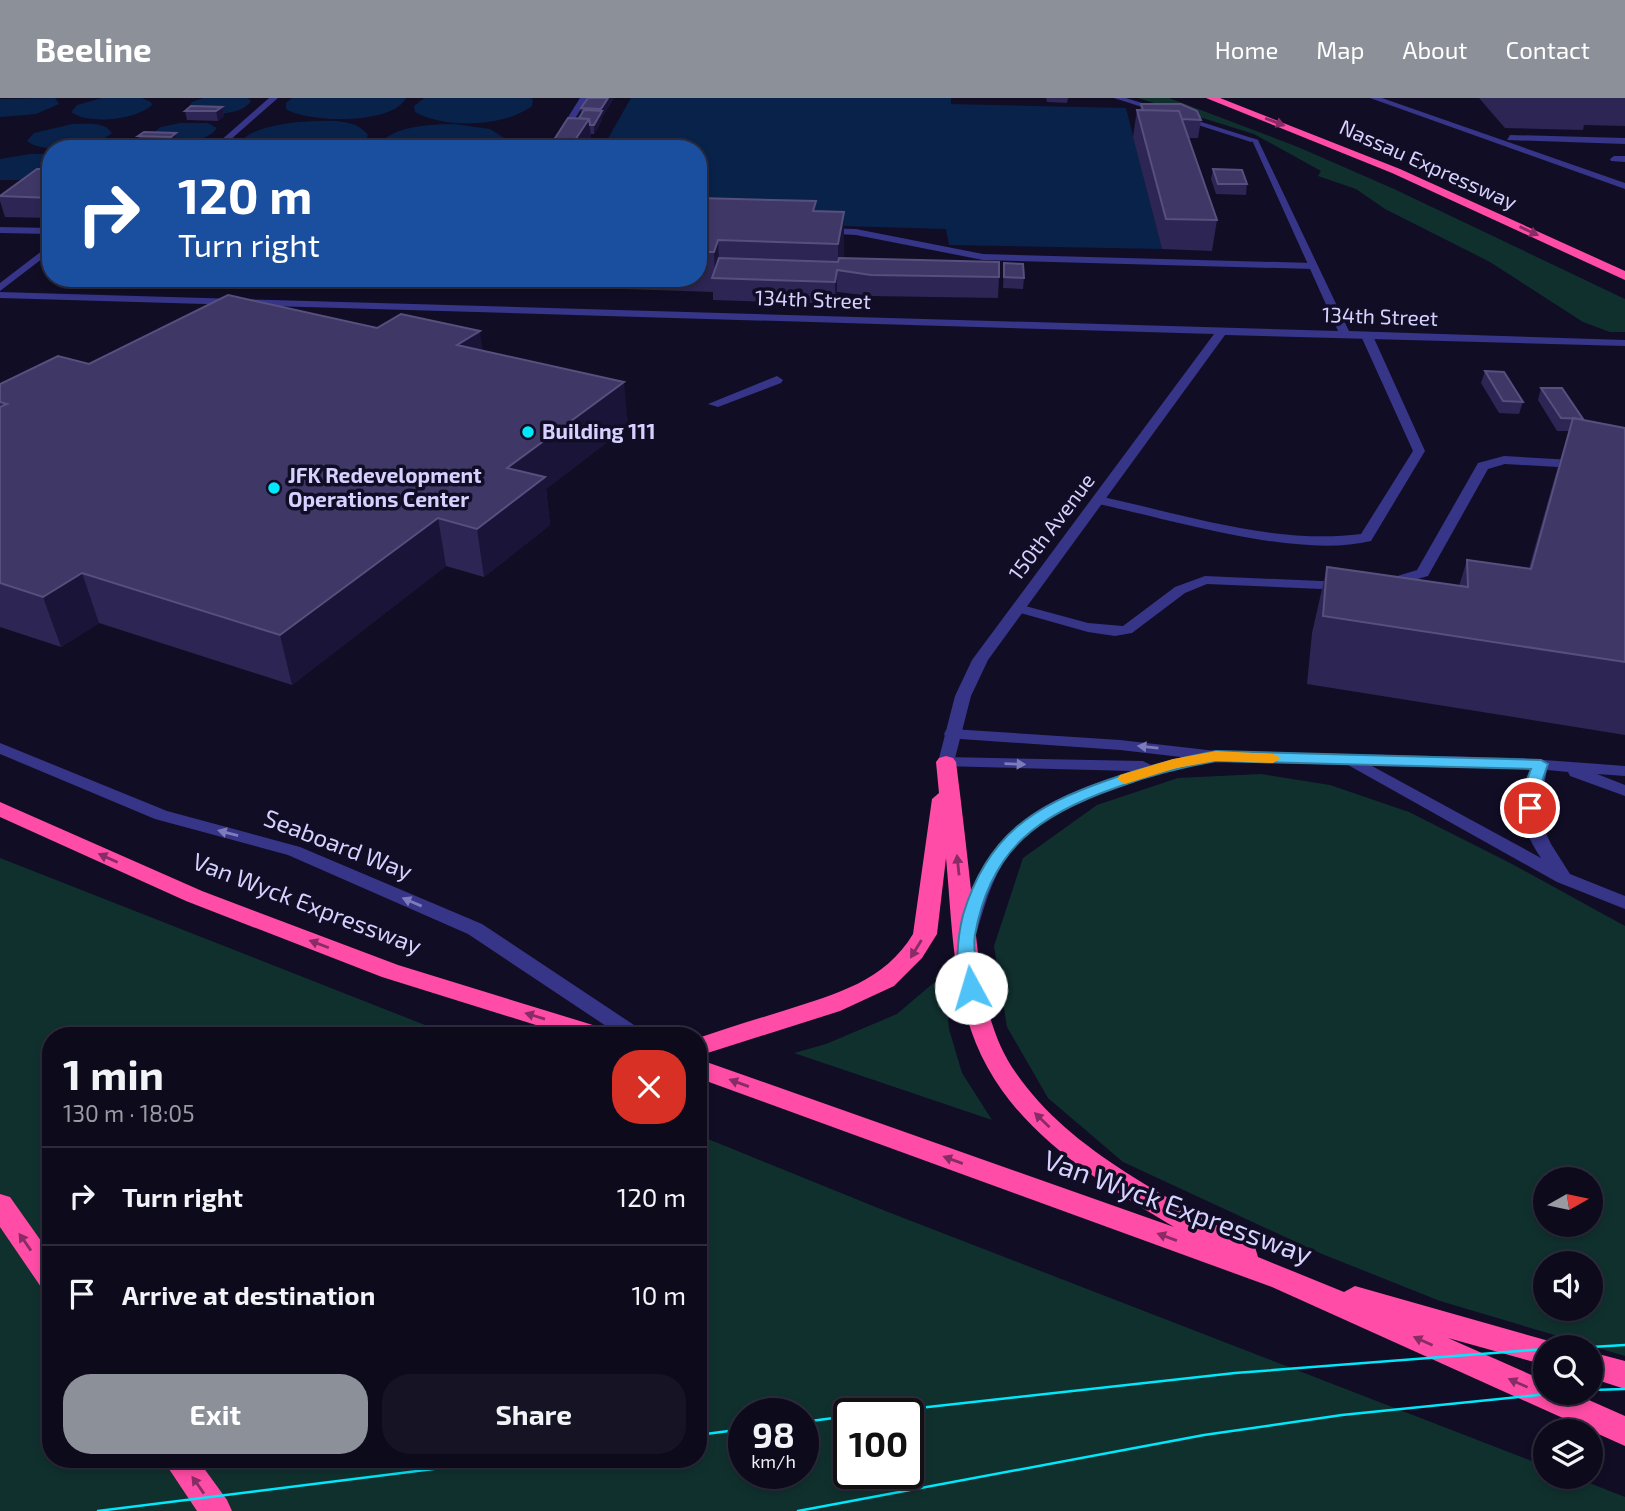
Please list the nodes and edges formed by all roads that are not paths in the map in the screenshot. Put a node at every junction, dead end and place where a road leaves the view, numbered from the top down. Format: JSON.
{"nodes":[{"id":1,"x":274,"y":98,"type":"edge"},
{"id":2,"x":584,"y":98,"type":"edge"},
{"id":3,"x":1118,"y":98,"type":"edge"},
{"id":4,"x":1211,"y":98,"type":"edge"},
{"id":5,"x":1374,"y":98,"type":"edge"},
{"id":6,"x":1494,"y":138,"type":"junction"},
{"id":7,"x":225,"y":140,"type":"edge"},
{"id":8,"x":558,"y":140,"type":"edge"},
{"id":9,"x":1625,"y":141,"type":"edge"},
{"id":10,"x":1614,"y":159,"type":"dead end"},
{"id":11,"x":1625,"y":159,"type":"edge"},
{"id":12,"x":1625,"y":186,"type":"edge"},
{"id":13,"x":1,"y":230,"type":"edge"},
{"id":14,"x":42,"y":231,"type":"edge"},
{"id":15,"x":817,"y":231,"type":"edge"},
{"id":16,"x":42,"y":254,"type":"edge"},
{"id":17,"x":1313,"y":265,"type":"junction"},
{"id":18,"x":1625,"y":276,"type":"edge"},
{"id":19,"x":0,"y":288,"type":"edge"},
{"id":20,"x":0,"y":295,"type":"edge"},
{"id":21,"x":1221,"y":332,"type":"junction"},
{"id":22,"x":1345,"y":335,"type":"junction"},
{"id":23,"x":1367,"y":336,"type":"junction"},
{"id":24,"x":1625,"y":343,"type":"edge"},
{"id":25,"x":776,"y":380,"type":"dead end"},
{"id":26,"x":714,"y":404,"type":"dead end"},
{"id":27,"x":1625,"y":467,"type":"edge"},
{"id":28,"x":1098,"y":500,"type":"junction"},
{"id":29,"x":1018,"y":608,"type":"junction"},
{"id":30,"x":952,"y":734,"type":"junction"},
{"id":31,"x":0,"y":748,"type":"edge"},
{"id":32,"x":1216,"y":756,"type":"junction"},
{"id":33,"x":1349,"y":761,"type":"junction"},
{"id":34,"x":946,"y":762,"type":"junction"},
{"id":35,"x":1173,"y":764,"type":"junction"},
{"id":36,"x":1541,"y":764,"type":"junction"},
{"id":37,"x":1560,"y":766,"type":"junction"},
{"id":38,"x":1625,"y":771,"type":"edge"},
{"id":39,"x":1625,"y":791,"type":"edge"},
{"id":40,"x":0,"y":809,"type":"edge"},
{"id":41,"x":1564,"y":878,"type":"junction"},
{"id":42,"x":1625,"y":903,"type":"edge"},
{"id":43,"x":965,"y":938,"type":"junction"},
{"id":44,"x":571,"y":1027,"type":"edge"},
{"id":45,"x":622,"y":1027,"type":"edge"},
{"id":46,"x":707,"y":1044,"type":"edge"},
{"id":47,"x":707,"y":1071,"type":"edge"},
{"id":48,"x":0,"y":1205,"type":"edge"},
{"id":49,"x":42,"y":1265,"type":"edge"},
{"id":50,"x":1282,"y":1278,"type":"junction"},
{"id":51,"x":1533,"y":1349,"type":"edge"},
{"id":52,"x":1603,"y":1369,"type":"edge"},
{"id":53,"x":1625,"y":1375,"type":"edge"},
{"id":54,"x":1625,"y":1431,"type":"edge"},
{"id":55,"x":185,"y":1468,"type":"edge"},
{"id":56,"x":216,"y":1511,"type":"edge"}],
"edges":[{"from":1,"to":7,"type":"street"},
{"from":2,"to":8,"type":"street"},
{"from":3,"to":17,"type":"street"},
{"from":4,"to":18,"type":"highway","name":"Nassau Expressway","one_way":true},
{"from":5,"to":6,"type":"street"},
{"from":6,"to":9,"type":"street"},
{"from":6,"to":12,"type":"street"},
{"from":10,"to":11,"type":"street"},
{"from":13,"to":14,"type":"street"},
{"from":15,"to":17,"type":"street"},
{"from":16,"to":19,"type":"street"},
{"from":17,"to":22,"type":"street"},
{"from":20,"to":21,"type":"street","name":"134th Street"},
{"from":21,"to":22,"type":"street","name":"134th Street"},
{"from":21,"to":28,"type":"street","name":"150th Avenue"},
{"from":22,"to":23,"type":"street","name":"134th Street"},
{"from":23,"to":24,"type":"street","name":"134th Street"},
{"from":23,"to":28,"type":"street"},
{"from":25,"to":26,"type":"street"},
{"from":27,"to":29,"type":"street"},
{"from":28,"to":29,"type":"street","name":"150th Avenue"},
{"from":29,"to":30,"type":"street","name":"150th Avenue"},
{"from":32,"to":30,"type":"street","one_way":true},
{"from":30,"to":34,"type":"street","name":"150th Avenue"},
{"from":45,"to":31,"type":"street","name":"Seaboard Way","one_way":true},
{"from":32,"to":33,"type":"street"},
{"from":32,"to":35,"type":"street"},
{"from":33,"to":36,"type":"street"},
{"from":33,"to":41,"type":"street"},
{"from":34,"to":35,"type":"street","one_way":true},
{"from":43,"to":34,"type":"highway","one_way":true},
{"from":34,"to":46,"type":"highway","one_way":true},
{"from":35,"to":43,"type":"street"},
{"from":36,"to":37,"type":"street"},
{"from":36,"to":41,"type":"street"},
{"from":37,"to":38,"type":"street"},
{"from":37,"to":39,"type":"street"},
{"from":44,"to":40,"type":"highway","name":"Van Wyck Expressway","one_way":true},
{"from":41,"to":42,"type":"street"},
{"from":50,"to":43,"type":"highway","one_way":true},
{"from":50,"to":47,"type":"highway","name":"Van Wyck Expressway","one_way":true},
{"from":49,"to":48,"type":"highway","one_way":true},
{"from":50,"to":51,"type":"highway"},
{"from":54,"to":50,"type":"highway","name":"Van Wyck Expressway","one_way":true},
{"from":52,"to":53,"type":"highway"},
{"from":56,"to":55,"type":"highway","one_way":true}]}
